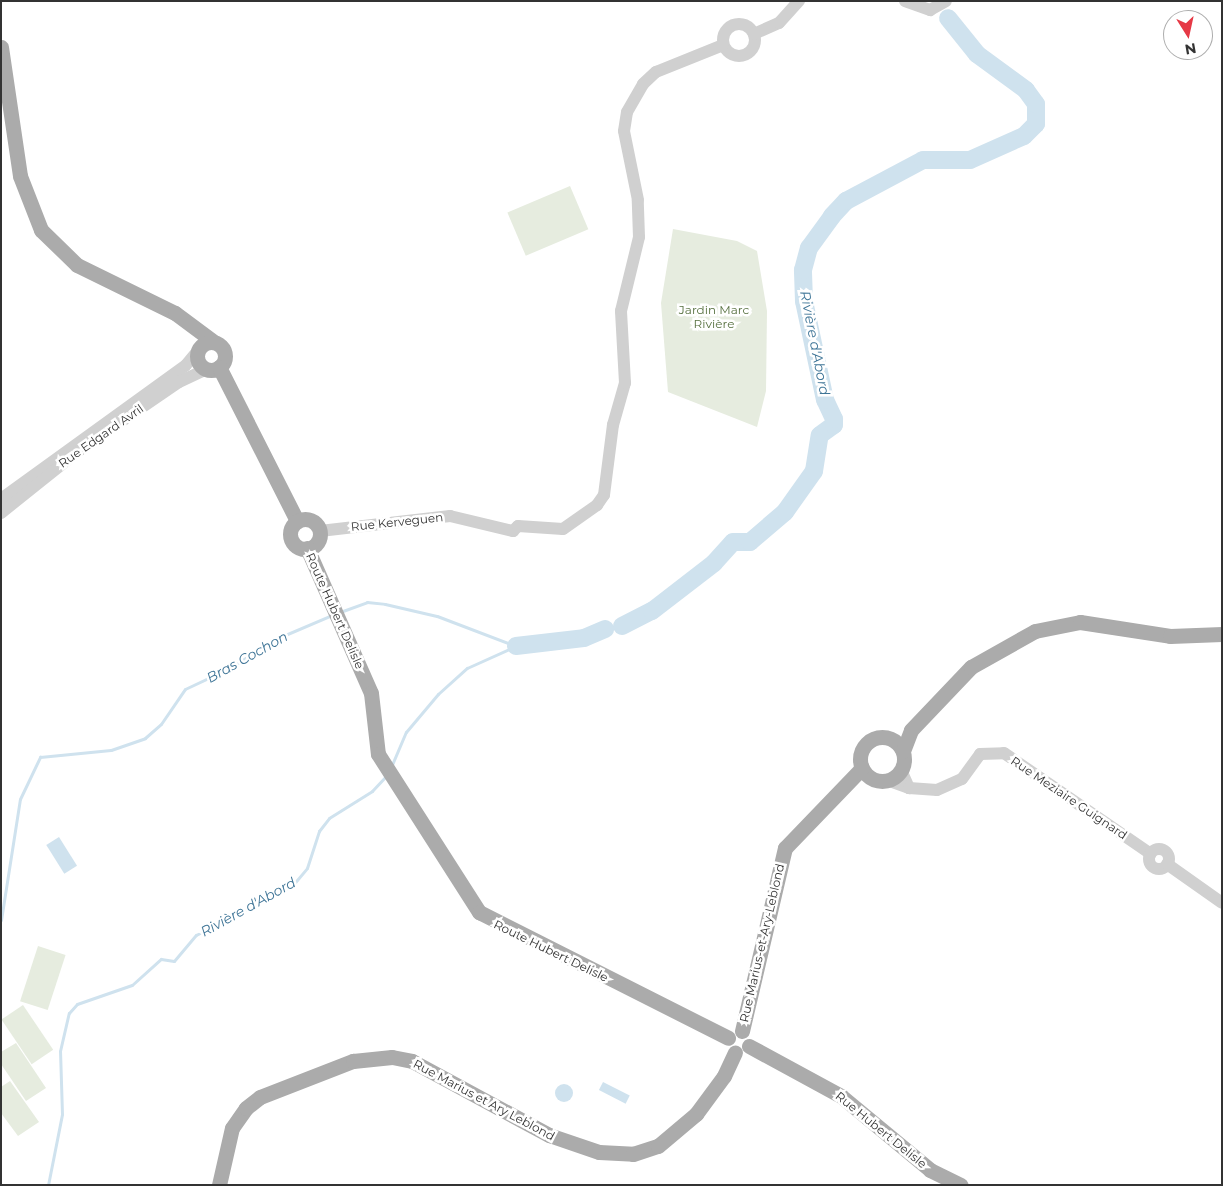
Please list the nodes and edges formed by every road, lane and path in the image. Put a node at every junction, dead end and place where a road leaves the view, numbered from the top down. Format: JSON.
{"nodes":[{"id":1,"x":799,"y":1,"type":"edge"},
{"id":2,"x":905,"y":1,"type":"edge"},
{"id":3,"x":946,"y":1,"type":"edge"},
{"id":4,"x":754,"y":34,"type":"junction"},
{"id":5,"x":723,"y":45,"type":"junction"},
{"id":6,"x":1,"y":47,"type":"edge"},
{"id":7,"x":185,"y":319,"type":"junction"},
{"id":8,"x":214,"y":342,"type":"junction"},
{"id":9,"x":198,"y":350,"type":"junction"},
{"id":10,"x":213,"y":368,"type":"junction"},
{"id":11,"x":1,"y":499,"type":"edge"},
{"id":12,"x":1,"y":513,"type":"edge"},
{"id":13,"x":297,"y":521,"type":"junction"},
{"id":14,"x":320,"y":531,"type":"junction"},
{"id":15,"x":307,"y":548,"type":"junction"},
{"id":16,"x":1222,"y":634,"type":"edge"},
{"id":17,"x":911,"y":730,"type":"junction"},
{"id":18,"x":890,"y":738,"type":"junction"},
{"id":19,"x":903,"y":751,"type":"junction"},
{"id":20,"x":901,"y":770,"type":"junction"},
{"id":21,"x":867,"y":773,"type":"junction"},
{"id":22,"x":887,"y":780,"type":"junction"},
{"id":23,"x":909,"y":788,"type":"junction"},
{"id":24,"x":1222,"y":903,"type":"edge"},
{"id":25,"x":742,"y":1031,"type":"junction"},
{"id":26,"x":728,"y":1038,"type":"junction"},
{"id":27,"x":749,"y":1046,"type":"junction"},
{"id":28,"x":735,"y":1052,"type":"junction"},
{"id":29,"x":219,"y":1185,"type":"edge"},
{"id":30,"x":961,"y":1185,"type":"edge"}],
"edges":[{"from":1,"to":4,"type":"street"},
{"from":2,"to":3,"type":"street"},
{"from":4,"to":5,"type":"street"},
{"from":4,"to":5,"type":"street"},
{"from":5,"to":14,"type":"street","name":"Rue Kerveguen"},
{"from":6,"to":7,"type":"main road"},
{"from":7,"to":8,"type":"main road"},
{"from":7,"to":9,"type":"main road","name":"Route Hubert Delisle"},
{"from":8,"to":9,"type":"main road"},
{"from":8,"to":10,"type":"main road","name":"Route Hubert Delisle"},
{"from":9,"to":10,"type":"main road","name":"Route Hubert Delisle"},
{"from":9,"to":11,"type":"street","name":"Rue Edgard Avril"},
{"from":10,"to":12,"type":"street","name":"Rue Edgard Avril"},
{"from":10,"to":13,"type":"main road","name":"Route Hubert Delisle"},
{"from":13,"to":14,"type":"main road"},
{"from":13,"to":15,"type":"main road","name":"Route Hubert Delisle"},
{"from":14,"to":15,"type":"main road","name":"Route Hubert Delisle"},
{"from":15,"to":26,"type":"main road","name":"Route Hubert Delisle"},
{"from":16,"to":17,"type":"main road"},
{"from":17,"to":18,"type":"main road"},
{"from":17,"to":19,"type":"main road"},
{"from":18,"to":19,"type":"main road"},
{"from":18,"to":21,"type":"main road"},
{"from":19,"to":20,"type":"main road"},
{"from":20,"to":22,"type":"main road"},
{"from":20,"to":23,"type":"street"},
{"from":21,"to":22,"type":"main road"},
{"from":21,"to":25,"type":"main road","name":"Rue Marius-et-Ary-Leblond"},
{"from":22,"to":23,"type":"street","name":"Rue Meziaire Guignard"},
{"from":23,"to":24,"type":"street","name":"Rue Meziaire Guignard"},
{"from":25,"to":26,"type":"main road"},
{"from":25,"to":27,"type":"main road"},
{"from":26,"to":28,"type":"main road"},
{"from":27,"to":28,"type":"main road"},
{"from":27,"to":30,"type":"main road","name":"Rue Hubert Delisle"},
{"from":28,"to":29,"type":"main road","name":"Rue Marius et Ary Leblond"}]}
